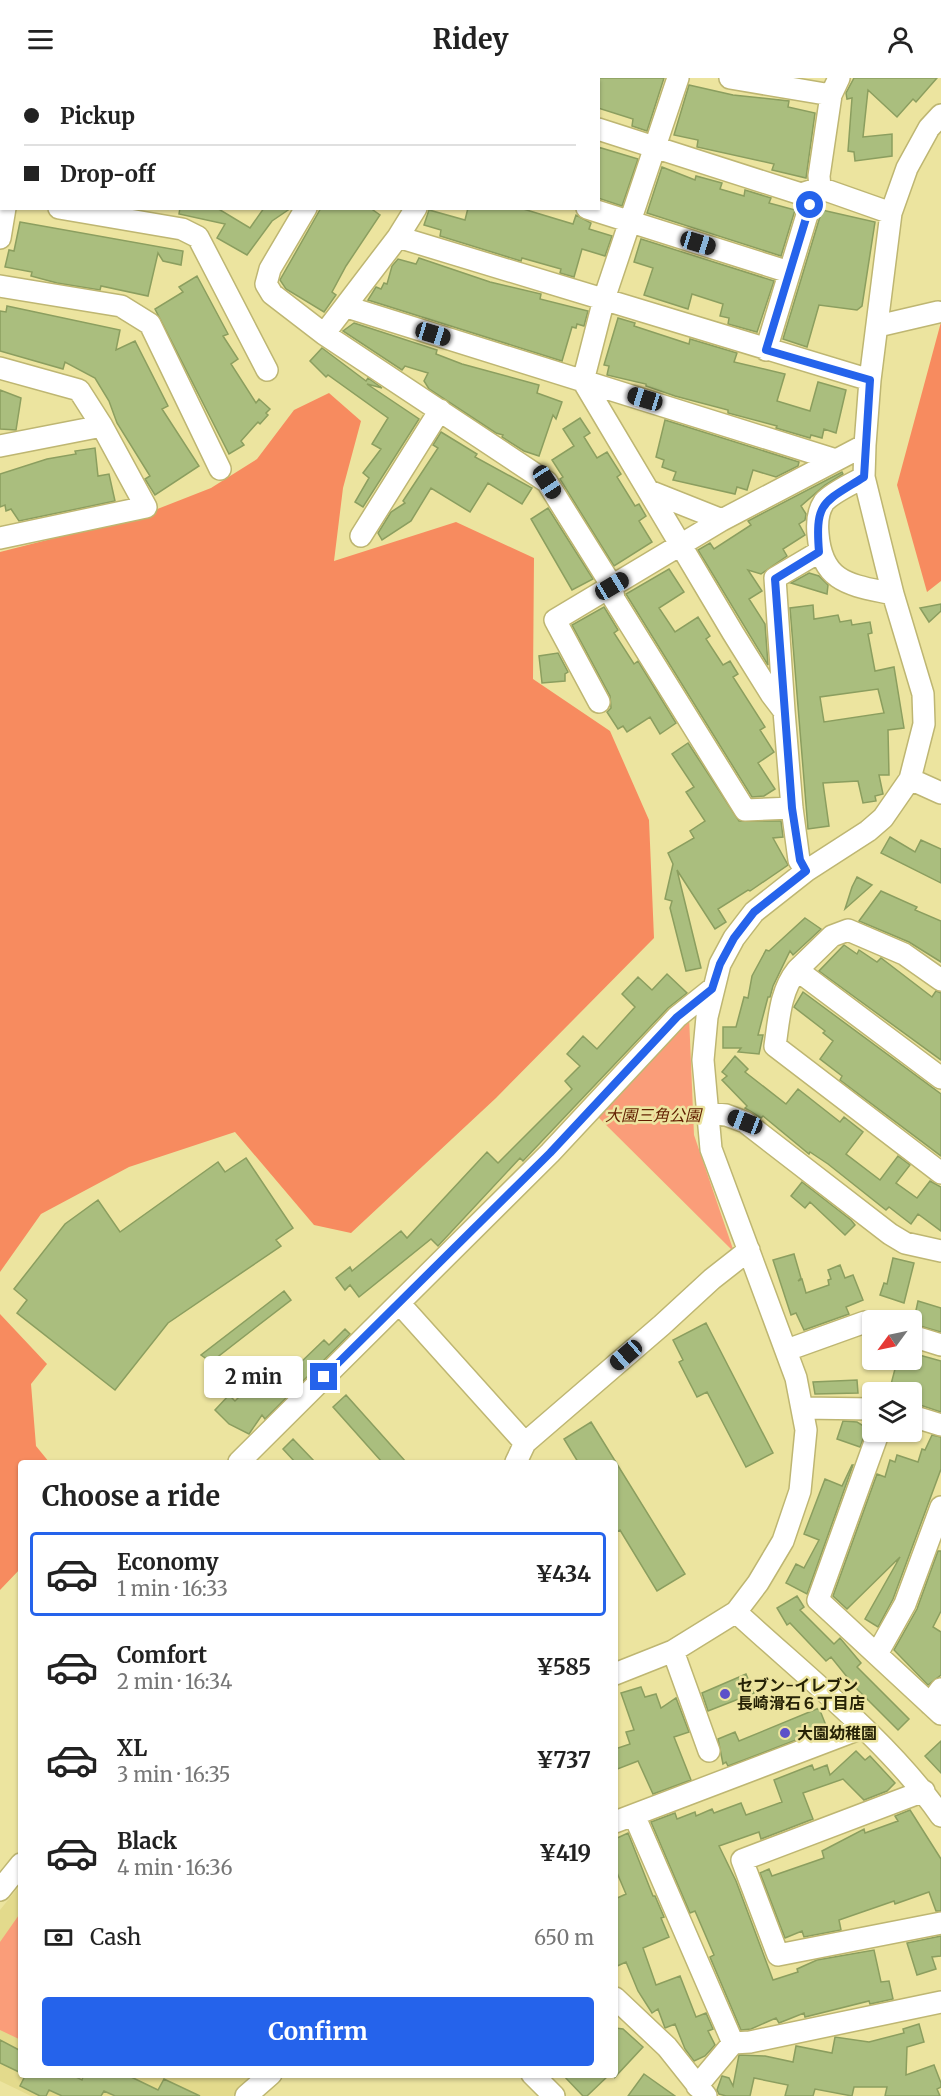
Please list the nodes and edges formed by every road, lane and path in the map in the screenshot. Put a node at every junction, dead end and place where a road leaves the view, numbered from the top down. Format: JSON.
{"nodes":[{"id":1,"x":678,"y":78,"type":"edge"},
{"id":2,"x":730,"y":78,"type":"edge"},
{"id":3,"x":835,"y":87,"type":"edge"},
{"id":4,"x":941,"y":115,"type":"edge"},
{"id":5,"x":600,"y":130,"type":"edge"},
{"id":6,"x":655,"y":148,"type":"junction"},
{"id":7,"x":820,"y":188,"type":"junction"},
{"id":8,"x":5,"y":210,"type":"edge"},
{"id":9,"x":71,"y":210,"type":"edge"},
{"id":10,"x":305,"y":210,"type":"edge"},
{"id":11,"x":415,"y":210,"type":"edge"},
{"id":12,"x":593,"y":210,"type":"edge"},
{"id":13,"x":891,"y":213,"type":"junction"},
{"id":14,"x":629,"y":221,"type":"junction"},
{"id":15,"x":398,"y":237,"type":"junction"},
{"id":16,"x":0,"y":238,"type":"edge"},
{"id":17,"x":789,"y":272,"type":"junction"},
{"id":18,"x":0,"y":286,"type":"edge"},
{"id":19,"x":604,"y":299,"type":"junction"},
{"id":20,"x":347,"y":307,"type":"junction"},
{"id":21,"x":938,"y":312,"type":"dead end"},
{"id":22,"x":878,"y":326,"type":"junction"},
{"id":23,"x":324,"y":334,"type":"junction"},
{"id":24,"x":766,"y":350,"type":"junction"},
{"id":25,"x":0,"y":368,"type":"edge"},
{"id":26,"x":267,"y":370,"type":"dead end"},
{"id":27,"x":870,"y":380,"type":"junction"},
{"id":28,"x":583,"y":381,"type":"junction"},
{"id":29,"x":440,"y":410,"type":"junction"},
{"id":30,"x":102,"y":426,"type":"junction"},
{"id":31,"x":865,"y":445,"type":"junction"},
{"id":32,"x":0,"y":446,"type":"edge"},
{"id":33,"x":836,"y":460,"type":"junction"},
{"id":34,"x":220,"y":470,"type":"dead end"},
{"id":35,"x":864,"y":477,"type":"junction"},
{"id":36,"x":649,"y":491,"type":"junction"},
{"id":37,"x":722,"y":520,"type":"junction"},
{"id":38,"x":361,"y":536,"type":"dead end"},
{"id":39,"x":0,"y":538,"type":"edge"},
{"id":40,"x":681,"y":544,"type":"junction"},
{"id":41,"x":819,"y":552,"type":"junction"},
{"id":42,"x":612,"y":586,"type":"junction"},
{"id":43,"x":893,"y":594,"type":"junction"},
{"id":44,"x":932,"y":699,"type":"edge"},
{"id":45,"x":599,"y":702,"type":"dead end"},
{"id":46,"x":784,"y":711,"type":"junction"},
{"id":47,"x":910,"y":779,"type":"junction"},
{"id":48,"x":937,"y":786,"type":"edge"},
{"id":49,"x":792,"y":808,"type":"junction"},
{"id":50,"x":806,"y":871,"type":"junction"},
{"id":51,"x":797,"y":969,"type":"junction"},
{"id":52,"x":941,"y":980,"type":"edge"},
{"id":53,"x":712,"y":989,"type":"junction"},
{"id":54,"x":941,"y":1078,"type":"edge"},
{"id":55,"x":706,"y":1113,"type":"junction"},
{"id":56,"x":941,"y":1173,"type":"edge"},
{"id":57,"x":749,"y":1250,"type":"junction"},
{"id":58,"x":941,"y":1251,"type":"edge"},
{"id":59,"x":399,"y":1303,"type":"junction"},
{"id":60,"x":862,"y":1323,"type":"edge"},
{"id":61,"x":922,"y":1339,"type":"edge"},
{"id":62,"x":941,"y":1345,"type":"edge"},
{"id":63,"x":787,"y":1350,"type":"junction"},
{"id":64,"x":802,"y":1408,"type":"junction"},
{"id":65,"x":862,"y":1409,"type":"edge"},
{"id":66,"x":922,"y":1419,"type":"edge"},
{"id":67,"x":941,"y":1425,"type":"edge"},
{"id":68,"x":875,"y":1442,"type":"edge"},
{"id":69,"x":525,"y":1443,"type":"junction"},
{"id":70,"x":241,"y":1460,"type":"edge"},
{"id":71,"x":517,"y":1460,"type":"edge"},
{"id":72,"x":941,"y":1507,"type":"edge"},
{"id":73,"x":736,"y":1612,"type":"junction"},
{"id":74,"x":673,"y":1651,"type":"junction"},
{"id":75,"x":877,"y":1654,"type":"junction"},
{"id":76,"x":618,"y":1673,"type":"edge"},
{"id":77,"x":937,"y":1703,"type":"edge"},
{"id":78,"x":861,"y":1728,"type":"junction"},
{"id":79,"x":709,"y":1751,"type":"dead end"},
{"id":80,"x":924,"y":1791,"type":"junction"},
{"id":81,"x":941,"y":1816,"type":"edge"},
{"id":82,"x":625,"y":1818,"type":"edge"},
{"id":83,"x":18,"y":1868,"type":"edge"},
{"id":84,"x":0,"y":1890,"type":"edge"},
{"id":85,"x":941,"y":1923,"type":"edge"},
{"id":86,"x":618,"y":2001,"type":"edge"},
{"id":87,"x":941,"y":2002,"type":"edge"},
{"id":88,"x":734,"y":2043,"type":"junction"},
{"id":89,"x":266,"y":2078,"type":"edge"},
{"id":90,"x":701,"y":2091,"type":"edge"},
{"id":91,"x":246,"y":2096,"type":"edge"}],
"edges":[{"from":1,"to":6,"type":"street"},
{"from":2,"to":3,"type":"street"},
{"from":3,"to":7,"type":"street"},
{"from":4,"to":13,"type":"street"},
{"from":5,"to":6,"type":"street"},
{"from":6,"to":7,"type":"street"},
{"from":6,"to":14,"type":"street"},
{"from":7,"to":13,"type":"street"},
{"from":7,"to":17,"type":"street"},
{"from":8,"to":16,"type":"street"},
{"from":9,"to":26,"type":"street"},
{"from":10,"to":23,"type":"street"},
{"from":11,"to":15,"type":"street"},
{"from":12,"to":14,"type":"street"},
{"from":13,"to":22,"type":"street"},
{"from":14,"to":17,"type":"street"},
{"from":14,"to":19,"type":"street"},
{"from":15,"to":19,"type":"street"},
{"from":15,"to":20,"type":"street"},
{"from":17,"to":24,"type":"street"},
{"from":18,"to":34,"type":"street"},
{"from":19,"to":24,"type":"street"},
{"from":19,"to":28,"type":"street"},
{"from":20,"to":23,"type":"street"},
{"from":20,"to":28,"type":"street"},
{"from":21,"to":22,"type":"street"},
{"from":22,"to":27,"type":"street"},
{"from":23,"to":29,"type":"street"},
{"from":24,"to":27,"type":"street"},
{"from":25,"to":30,"type":"street"},
{"from":27,"to":31,"type":"street"},
{"from":28,"to":33,"type":"street"},
{"from":28,"to":36,"type":"street"},
{"from":29,"to":38,"type":"street"},
{"from":29,"to":42,"type":"street"},
{"from":30,"to":32,"type":"street"},
{"from":30,"to":39,"type":"street"},
{"from":31,"to":33,"type":"street"},
{"from":31,"to":35,"type":"street"},
{"from":33,"to":37,"type":"street"},
{"from":35,"to":41,"type":"street"},
{"from":35,"to":43,"type":"street"},
{"from":36,"to":37,"type":"street"},
{"from":36,"to":40,"type":"street"},
{"from":37,"to":40,"type":"street"},
{"from":40,"to":42,"type":"street"},
{"from":40,"to":46,"type":"street"},
{"from":41,"to":43,"type":"street"},
{"from":41,"to":46,"type":"street"},
{"from":42,"to":45,"type":"street"},
{"from":42,"to":49,"type":"street"},
{"from":43,"to":44,"type":"street"},
{"from":44,"to":47,"type":"street"},
{"from":46,"to":49,"type":"street"},
{"from":47,"to":48,"type":"street"},
{"from":47,"to":50,"type":"street"},
{"from":49,"to":50,"type":"street"},
{"from":50,"to":53,"type":"street"},
{"from":51,"to":52,"type":"street"},
{"from":51,"to":54,"type":"street"},
{"from":51,"to":56,"type":"street"},
{"from":53,"to":55,"type":"street"},
{"from":53,"to":59,"type":"street"},
{"from":55,"to":57,"type":"street"},
{"from":55,"to":58,"type":"street"},
{"from":57,"to":63,"type":"street"},
{"from":57,"to":69,"type":"street"},
{"from":59,"to":69,"type":"street"},
{"from":59,"to":70,"type":"street"},
{"from":60,"to":63,"type":"street"},
{"from":61,"to":62,"type":"street"},
{"from":63,"to":64,"type":"street"},
{"from":64,"to":65,"type":"street"},
{"from":64,"to":73,"type":"street"},
{"from":66,"to":67,"type":"street"},
{"from":68,"to":75,"type":"street"},
{"from":69,"to":71,"type":"street"},
{"from":72,"to":75,"type":"street"},
{"from":73,"to":74,"type":"street"},
{"from":73,"to":78,"type":"street"},
{"from":74,"to":76,"type":"street"},
{"from":74,"to":79,"type":"street"},
{"from":75,"to":77,"type":"street"},
{"from":78,"to":80,"type":"street"},
{"from":78,"to":82,"type":"street"},
{"from":80,"to":81,"type":"street"},
{"from":80,"to":85,"type":"street"},
{"from":82,"to":88,"type":"street"},
{"from":83,"to":84,"type":"street"},
{"from":86,"to":90,"type":"street"},
{"from":87,"to":88,"type":"street"},
{"from":88,"to":90,"type":"street"},
{"from":89,"to":91,"type":"street"}]}
